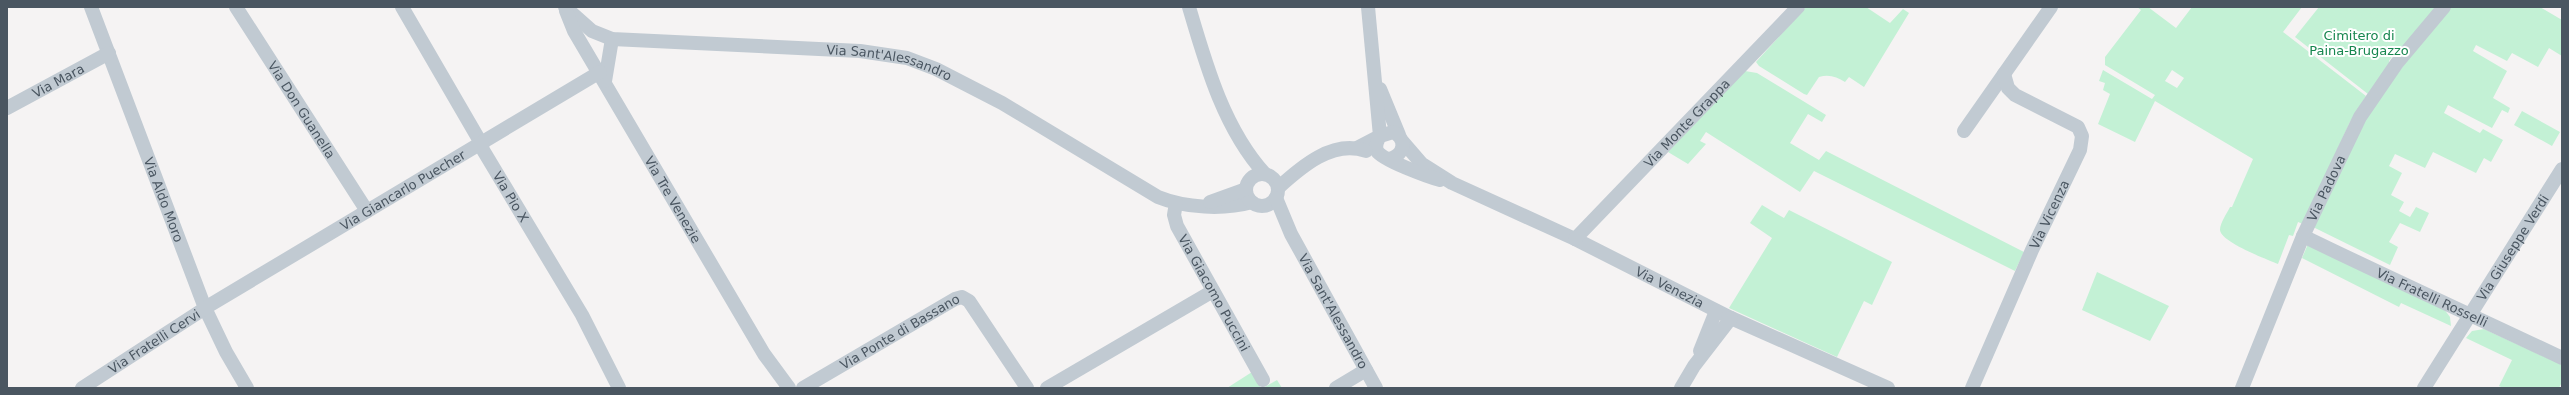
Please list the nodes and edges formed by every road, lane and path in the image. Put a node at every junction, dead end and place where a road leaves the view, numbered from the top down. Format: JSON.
{"nodes":[{"id":1,"x":91,"y":7,"type":"edge"},
{"id":2,"x":236,"y":7,"type":"edge"},
{"id":3,"x":402,"y":7,"type":"edge"},
{"id":4,"x":565,"y":7,"type":"edge"},
{"id":5,"x":1189,"y":7,"type":"edge"},
{"id":6,"x":1368,"y":7,"type":"edge"},
{"id":7,"x":1798,"y":7,"type":"edge"},
{"id":8,"x":2051,"y":7,"type":"edge"},
{"id":9,"x":2444,"y":7,"type":"edge"},
{"id":10,"x":609,"y":38,"type":"junction"},
{"id":11,"x":109,"y":53,"type":"junction"},
{"id":12,"x":590,"y":58,"type":"junction"},
{"id":13,"x":1373,"y":74,"type":"junction"},
{"id":14,"x":2004,"y":74,"type":"junction"},
{"id":15,"x":602,"y":77,"type":"junction"},
{"id":16,"x":7,"y":108,"type":"edge"},
{"id":17,"x":1964,"y":131,"type":"dead end"},
{"id":18,"x":1380,"y":136,"type":"junction"},
{"id":19,"x":1401,"y":139,"type":"junction"},
{"id":20,"x":481,"y":143,"type":"junction"},
{"id":21,"x":1242,"y":144,"type":"junction"},
{"id":22,"x":1357,"y":148,"type":"junction"},
{"id":23,"x":1386,"y":158,"type":"junction"},
{"id":24,"x":2562,"y":169,"type":"edge"},
{"id":25,"x":1452,"y":183,"type":"junction"},
{"id":26,"x":1248,"y":185,"type":"junction"},
{"id":27,"x":1273,"y":185,"type":"junction"},
{"id":28,"x":1183,"y":204,"type":"junction"},
{"id":29,"x":1257,"y":204,"type":"junction"},
{"id":30,"x":367,"y":212,"type":"junction"},
{"id":31,"x":1291,"y":234,"type":"junction"},
{"id":32,"x":2303,"y":236,"type":"junction"},
{"id":33,"x":1575,"y":239,"type":"junction"},
{"id":34,"x":1213,"y":291,"type":"junction"},
{"id":35,"x":205,"y":308,"type":"junction"},
{"id":36,"x":1716,"y":311,"type":"junction"},
{"id":37,"x":2470,"y":314,"type":"junction"},
{"id":38,"x":1731,"y":318,"type":"junction"},
{"id":39,"x":2562,"y":358,"type":"edge"},
{"id":40,"x":1694,"y":366,"type":"junction"},
{"id":41,"x":1366,"y":370,"type":"junction"},
{"id":42,"x":1263,"y":380,"type":"dead end"},
{"id":43,"x":82,"y":388,"type":"edge"},
{"id":44,"x":247,"y":388,"type":"edge"},
{"id":45,"x":619,"y":388,"type":"edge"},
{"id":46,"x":788,"y":388,"type":"edge"},
{"id":47,"x":803,"y":388,"type":"edge"},
{"id":48,"x":1028,"y":388,"type":"edge"},
{"id":49,"x":1047,"y":388,"type":"edge"},
{"id":50,"x":1336,"y":388,"type":"edge"},
{"id":51,"x":1376,"y":388,"type":"edge"},
{"id":52,"x":1681,"y":388,"type":"edge"},
{"id":53,"x":1888,"y":388,"type":"edge"},
{"id":54,"x":1972,"y":388,"type":"edge"},
{"id":55,"x":2242,"y":388,"type":"edge"},
{"id":56,"x":2424,"y":388,"type":"edge"}],
"edges":[{"from":1,"to":11,"type":"street","name":"Via Aldo Moro"},
{"from":2,"to":30,"type":"street","name":"Via Don Guanella"},
{"from":3,"to":20,"type":"street","name":"Via Pio X"},
{"from":4,"to":10,"type":"street","name":"Via Sant'Alessandro"},
{"from":4,"to":12,"type":"street","name":"Via Tre Venezie"},
{"from":5,"to":21,"type":"street"},
{"from":6,"to":13,"type":"street"},
{"from":7,"to":33,"type":"street","name":"Via Monte Grappa"},
{"from":8,"to":14,"type":"street"},
{"from":9,"to":32,"type":"street","name":"Via Padova"},
{"from":10,"to":12,"type":"street"},
{"from":10,"to":15,"type":"street"},
{"from":10,"to":28,"type":"street","name":"Via Sant'Alessandro"},
{"from":11,"to":16,"type":"street","name":"Via Mara"},
{"from":11,"to":35,"type":"street","name":"Via Aldo Moro"},
{"from":12,"to":15,"type":"street","name":"Via Tre Venezie"},
{"from":13,"to":18,"type":"street"},
{"from":13,"to":19,"type":"street","name":"Via Venezia"},
{"from":14,"to":17,"type":"street"},
{"from":14,"to":54,"type":"street","name":"Via Vicenza"},
{"from":15,"to":20,"type":"street","name":"Via Giancarlo Puecher"},
{"from":15,"to":46,"type":"street","name":"Via Tre Venezie"},
{"from":18,"to":19,"type":"street"},
{"from":18,"to":22,"type":"street"},
{"from":18,"to":23,"type":"street"},
{"from":19,"to":23,"type":"street"},
{"from":19,"to":25,"type":"street","name":"Via Venezia"},
{"from":20,"to":30,"type":"street","name":"Via Giancarlo Puecher"},
{"from":20,"to":45,"type":"street","name":"Via Pio X"},
{"from":21,"to":26,"type":"street"},
{"from":21,"to":27,"type":"street","name":"Via Sant'Alessandro"},
{"from":22,"to":23,"type":"street","name":"Via Venezia"},
{"from":22,"to":27,"type":"street"},
{"from":23,"to":25,"type":"street","name":"Via Venezia"},
{"from":24,"to":37,"type":"street","name":"Via Giuseppe Verdi"},
{"from":25,"to":33,"type":"street","name":"Via Venezia"},
{"from":26,"to":27,"type":"street"},
{"from":26,"to":28,"type":"street"},
{"from":26,"to":29,"type":"street"},
{"from":27,"to":29,"type":"street"},
{"from":27,"to":31,"type":"street","name":"Via Sant'Alessandro"},
{"from":28,"to":29,"type":"street","name":"Via Sant'Alessandro"},
{"from":28,"to":34,"type":"street","name":"Via Giacomo Puccini"},
{"from":29,"to":31,"type":"street","name":"Via Sant'Alessandro"},
{"from":30,"to":35,"type":"street","name":"Via Giancarlo Puecher"},
{"from":31,"to":41,"type":"street","name":"Via Sant'Alessandro"},
{"from":32,"to":37,"type":"street","name":"Via Fratelli Rosselli"},
{"from":32,"to":55,"type":"street","name":"Via Padova"},
{"from":33,"to":36,"type":"street","name":"Via Venezia"},
{"from":34,"to":42,"type":"street","name":"Via Giacomo Puccini"},
{"from":34,"to":49,"type":"street"},
{"from":35,"to":43,"type":"street","name":"Via Fratelli Cervi"},
{"from":35,"to":44,"type":"street","name":"Via Aldo Moro"},
{"from":36,"to":38,"type":"street","name":"Via Venezia"},
{"from":36,"to":40,"type":"street"},
{"from":37,"to":39,"type":"street","name":"Via Fratelli Rosselli"},
{"from":37,"to":56,"type":"street","name":"Via Giuseppe Verdi"},
{"from":38,"to":40,"type":"street"},
{"from":38,"to":53,"type":"street","name":"Via Venezia"},
{"from":40,"to":52,"type":"street"},
{"from":41,"to":50,"type":"street"},
{"from":41,"to":51,"type":"street","name":"Via Sant'Alessandro"},
{"from":47,"to":48,"type":"street","name":"Via Ponte di Bassano"}]}
